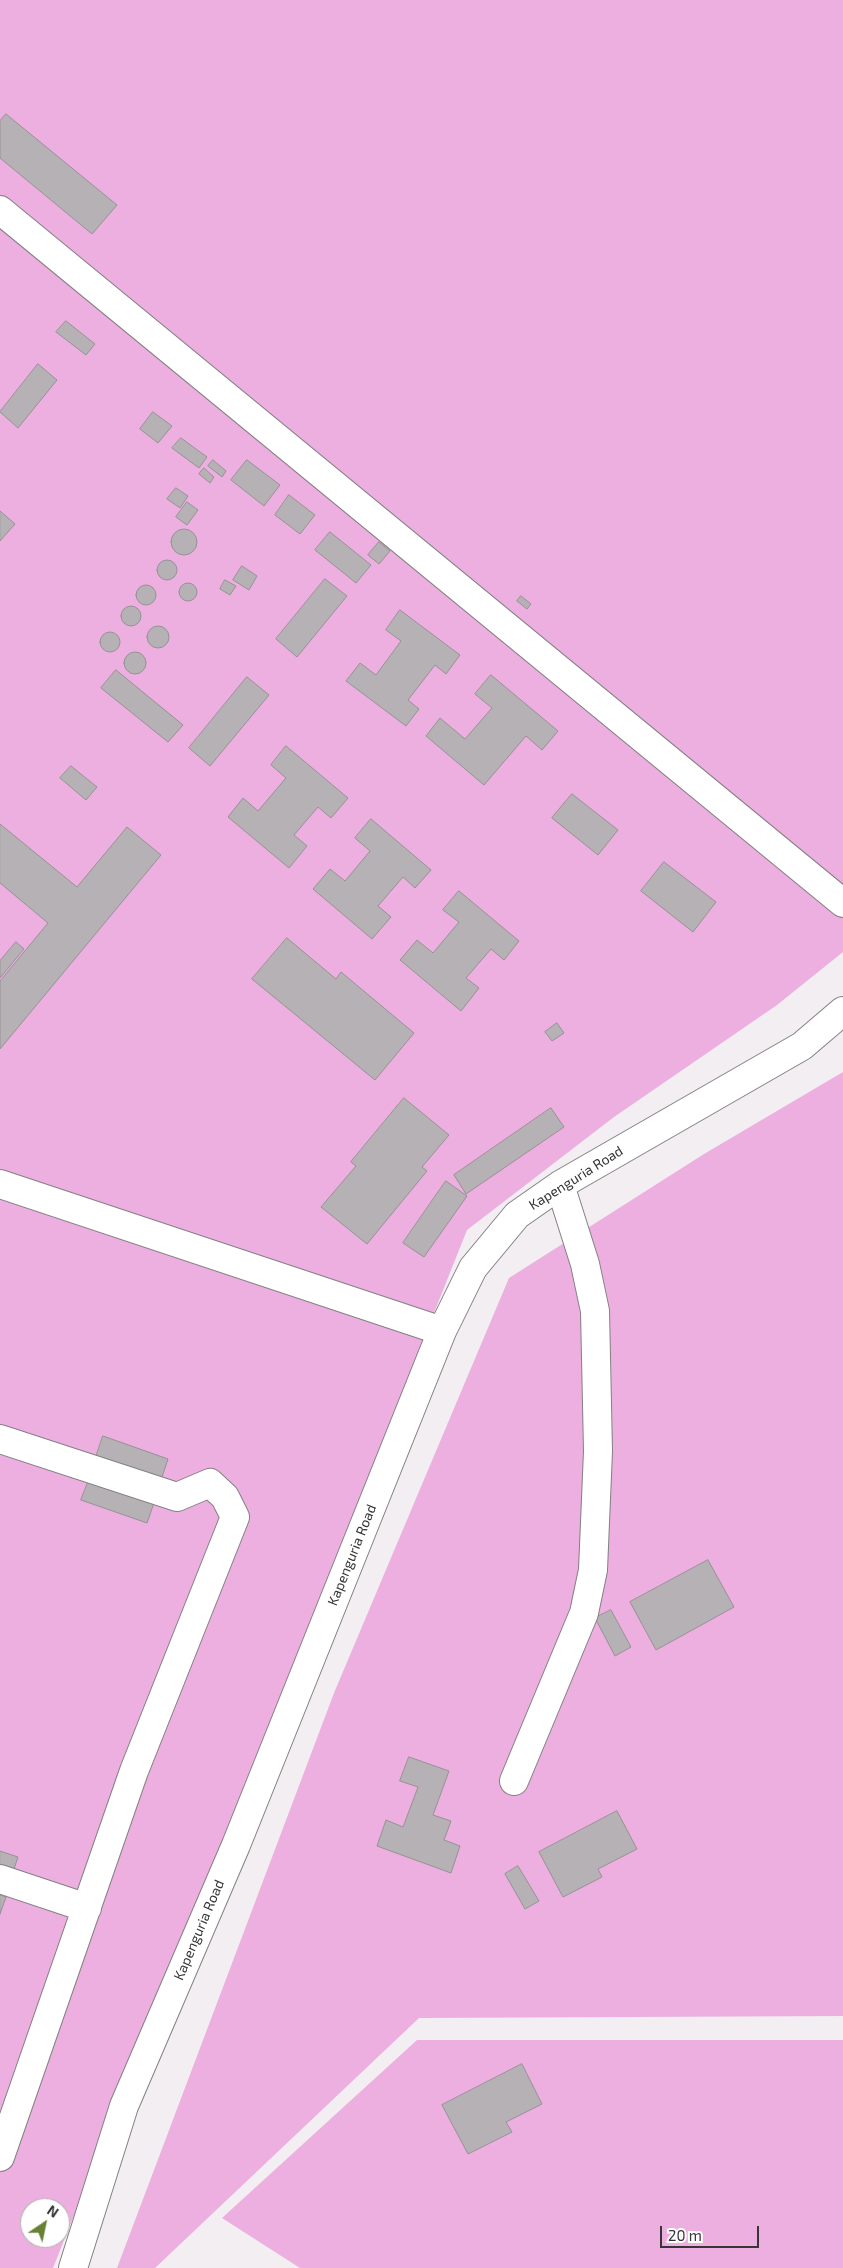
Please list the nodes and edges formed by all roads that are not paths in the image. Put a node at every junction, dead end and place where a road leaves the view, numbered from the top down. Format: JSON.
{"nodes":[{"id":1,"x":0,"y":210,"type":"edge"},
{"id":2,"x":843,"y":903,"type":"edge"},
{"id":3,"x":843,"y":1011,"type":"edge"},
{"id":4,"x":0,"y":1184,"type":"edge"},
{"id":5,"x":560,"y":1186,"type":"junction"},
{"id":6,"x":442,"y":1331,"type":"junction"},
{"id":7,"x":0,"y":1439,"type":"edge"},
{"id":8,"x":514,"y":1781,"type":"dead end"},
{"id":9,"x":0,"y":1879,"type":"edge"},
{"id":10,"x":86,"y":1908,"type":"junction"},
{"id":11,"x":0,"y":2158,"type":"edge"},
{"id":12,"x":73,"y":2268,"type":"edge"}],
"edges":[{"from":1,"to":2,"type":"street"},
{"from":3,"to":5,"type":"street","name":"Kapenguria Road"},
{"from":4,"to":6,"type":"street"},
{"from":5,"to":6,"type":"street","name":"Kapenguria Road"},
{"from":5,"to":8,"type":"street"},
{"from":6,"to":12,"type":"street","name":"Kapenguria Road"},
{"from":7,"to":10,"type":"street"},
{"from":9,"to":10,"type":"street"},
{"from":10,"to":11,"type":"street"}]}
